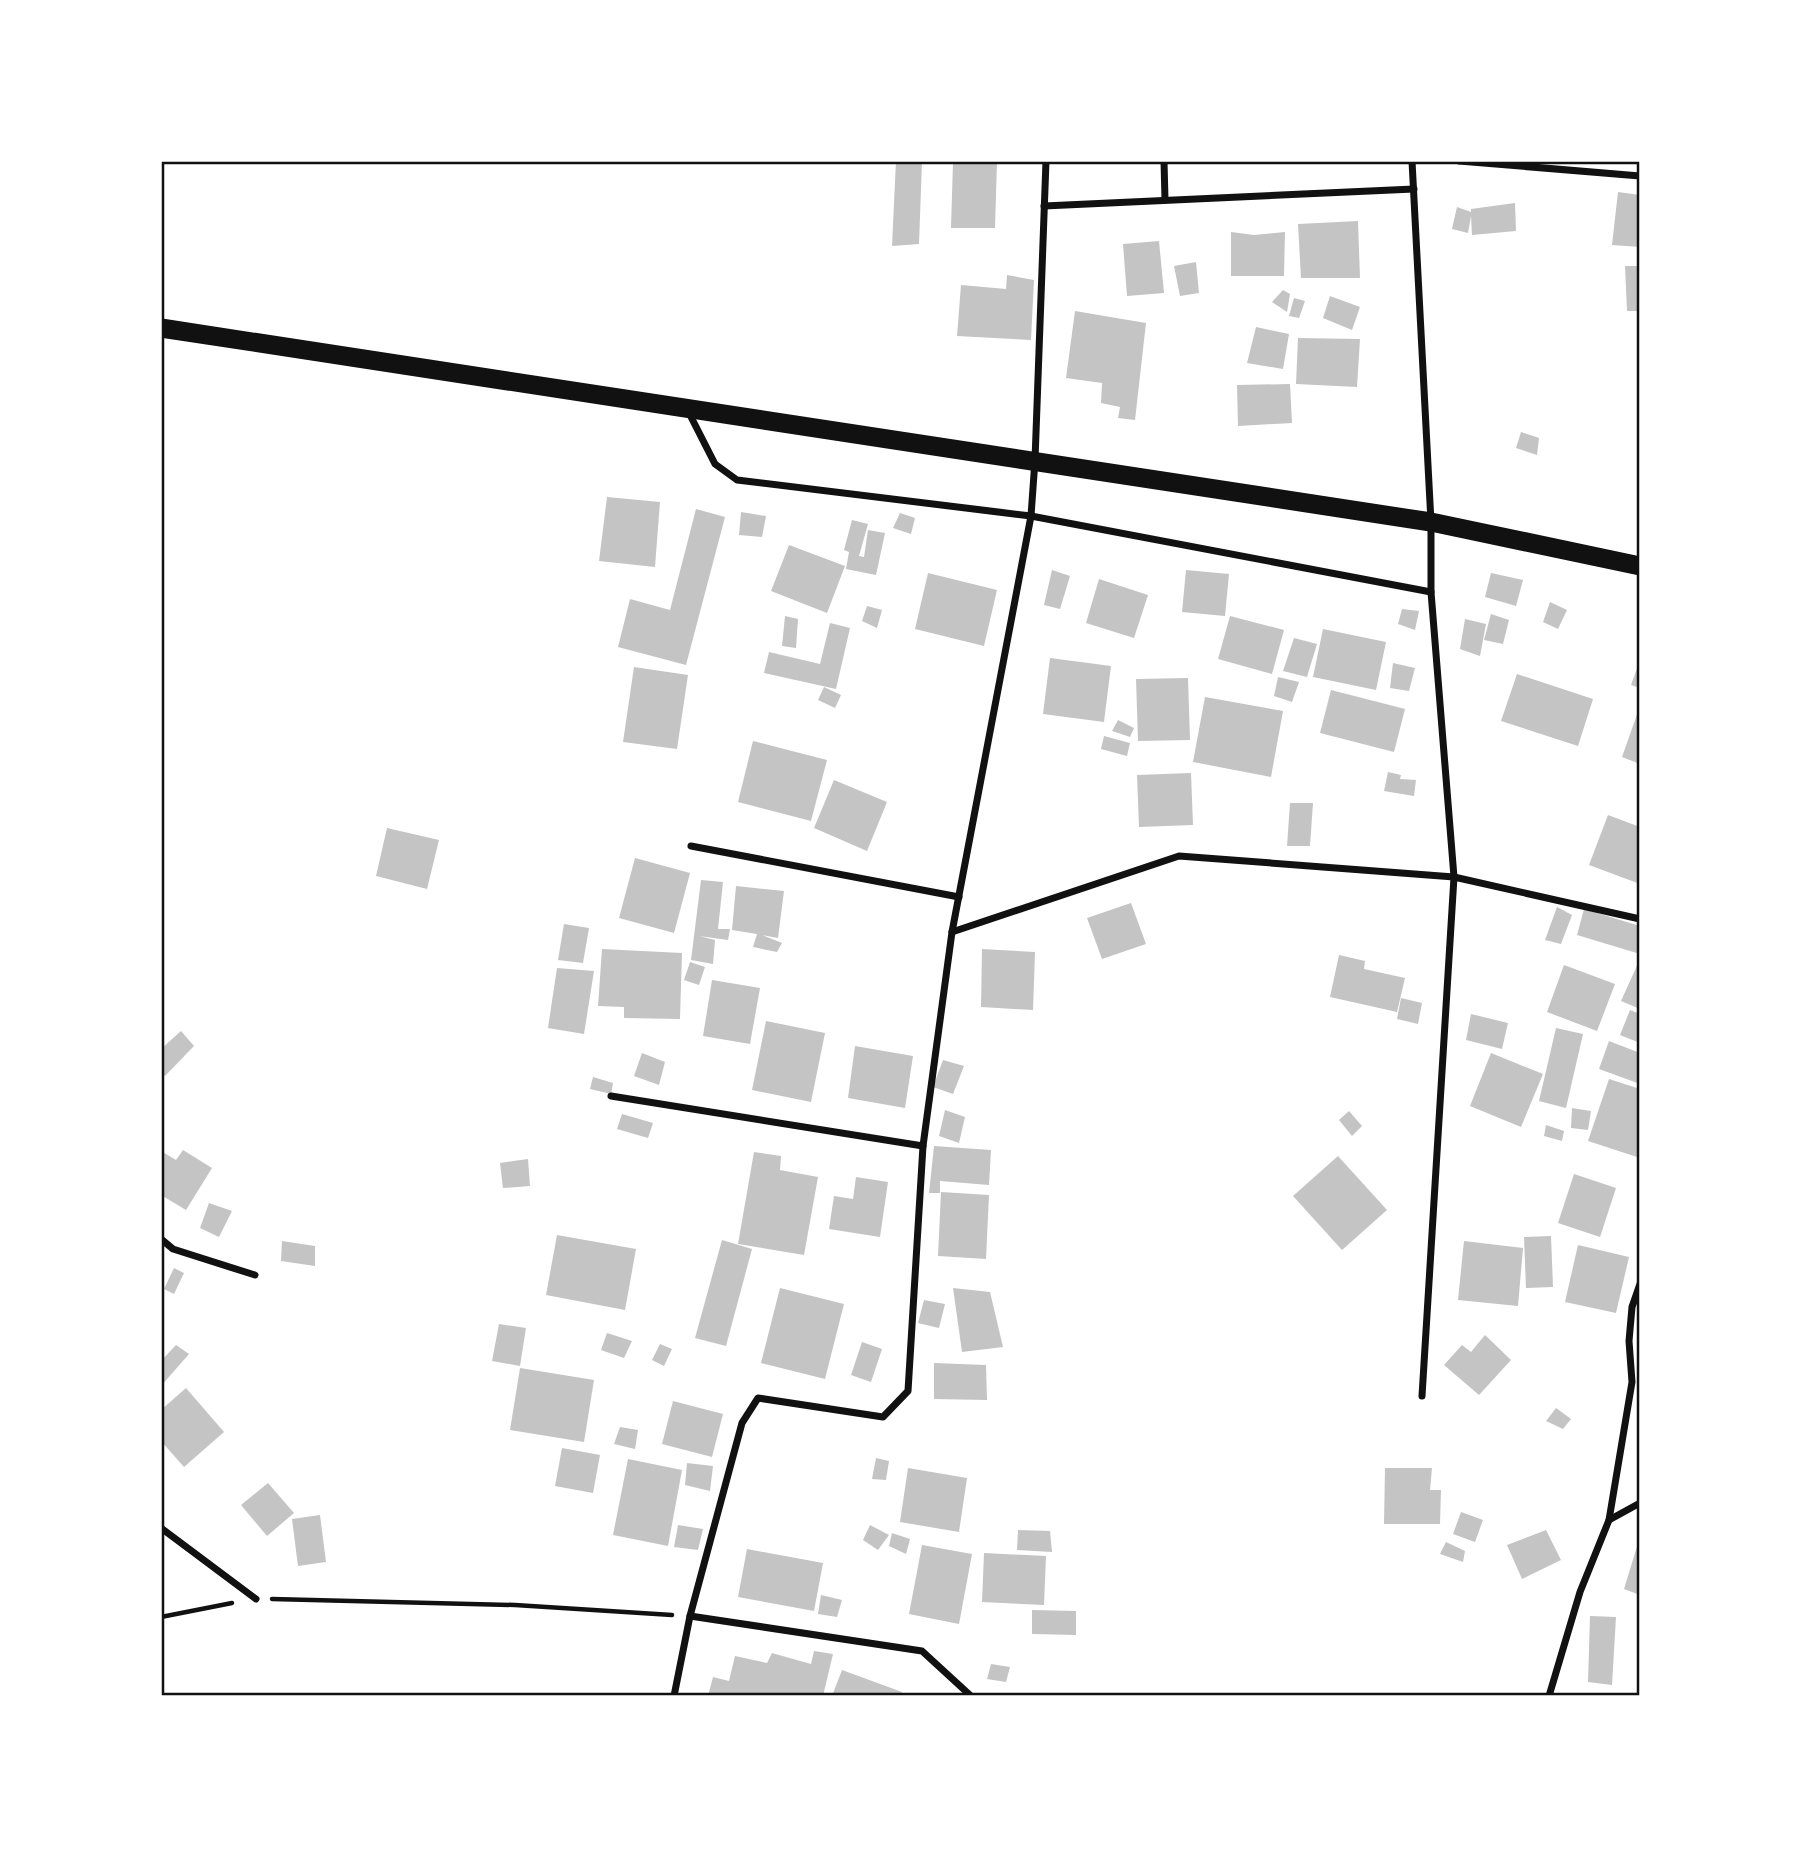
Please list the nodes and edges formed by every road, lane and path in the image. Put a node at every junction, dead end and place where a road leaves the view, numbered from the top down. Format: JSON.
{"nodes":[{"id":1,"x":1046,"y":161,"type":"edge"},
{"id":2,"x":1164,"y":161,"type":"edge"},
{"id":3,"x":1412,"y":161,"type":"edge"},
{"id":4,"x":1459,"y":161,"type":"edge"},
{"id":5,"x":1640,"y":176,"type":"edge"},
{"id":6,"x":1414,"y":189,"type":"junction"},
{"id":7,"x":1165,"y":200,"type":"junction"},
{"id":8,"x":1044,"y":206,"type":"junction"},
{"id":9,"x":161,"y":328,"type":"edge"},
{"id":10,"x":686,"y":407,"type":"junction"},
{"id":11,"x":1035,"y":460,"type":"junction"},
{"id":12,"x":1031,"y":516,"type":"junction"},
{"id":13,"x":1431,"y":522,"type":"junction"},
{"id":14,"x":1640,"y":566,"type":"edge"},
{"id":15,"x":1431,"y":592,"type":"junction"},
{"id":16,"x":691,"y":846,"type":"dead end"},
{"id":17,"x":1454,"y":877,"type":"junction"},
{"id":18,"x":958,"y":897,"type":"junction"},
{"id":19,"x":1640,"y":919,"type":"edge"},
{"id":20,"x":952,"y":932,"type":"junction"},
{"id":21,"x":611,"y":1096,"type":"dead end"},
{"id":22,"x":923,"y":1146,"type":"junction"},
{"id":23,"x":161,"y":1239,"type":"edge"},
{"id":24,"x":255,"y":1275,"type":"dead end"},
{"id":25,"x":1640,"y":1284,"type":"edge"},
{"id":26,"x":1422,"y":1396,"type":"dead end"},
{"id":27,"x":1640,"y":1503,"type":"edge"},
{"id":28,"x":1609,"y":1520,"type":"junction"},
{"id":29,"x":161,"y":1528,"type":"edge"},
{"id":30,"x":256,"y":1599,"type":"junction"},
{"id":31,"x":690,"y":1616,"type":"junction"},
{"id":32,"x":161,"y":1617,"type":"edge"},
{"id":33,"x":674,"y":1696,"type":"edge"},
{"id":34,"x":971,"y":1696,"type":"edge"},
{"id":35,"x":1549,"y":1696,"type":"edge"}],
"edges":[{"from":1,"to":8,"type":"street"},
{"from":2,"to":7,"type":"street"},
{"from":3,"to":6,"type":"street"},
{"from":4,"to":5,"type":"street"},
{"from":6,"to":7,"type":"street"},
{"from":6,"to":13,"type":"street"},
{"from":7,"to":8,"type":"street"},
{"from":8,"to":11,"type":"street"},
{"from":9,"to":10,"type":"highway"},
{"from":10,"to":11,"type":"highway"},
{"from":10,"to":12,"type":"street"},
{"from":11,"to":12,"type":"street"},
{"from":11,"to":13,"type":"highway"},
{"from":12,"to":15,"type":"street"},
{"from":12,"to":18,"type":"street"},
{"from":13,"to":14,"type":"highway"},
{"from":13,"to":15,"type":"street"},
{"from":15,"to":17,"type":"street"},
{"from":16,"to":18,"type":"street"},
{"from":17,"to":19,"type":"street"},
{"from":17,"to":20,"type":"street"},
{"from":17,"to":26,"type":"street"},
{"from":18,"to":20,"type":"street"},
{"from":20,"to":22,"type":"street"},
{"from":21,"to":22,"type":"street"},
{"from":22,"to":31,"type":"street"},
{"from":23,"to":24,"type":"street"},
{"from":25,"to":28,"type":"street"},
{"from":27,"to":28,"type":"street"},
{"from":28,"to":35,"type":"street"},
{"from":29,"to":30,"type":"street"},
{"from":30,"to":31,"type":"path"},
{"from":30,"to":32,"type":"path"},
{"from":31,"to":33,"type":"street"},
{"from":31,"to":34,"type":"street"}]}
